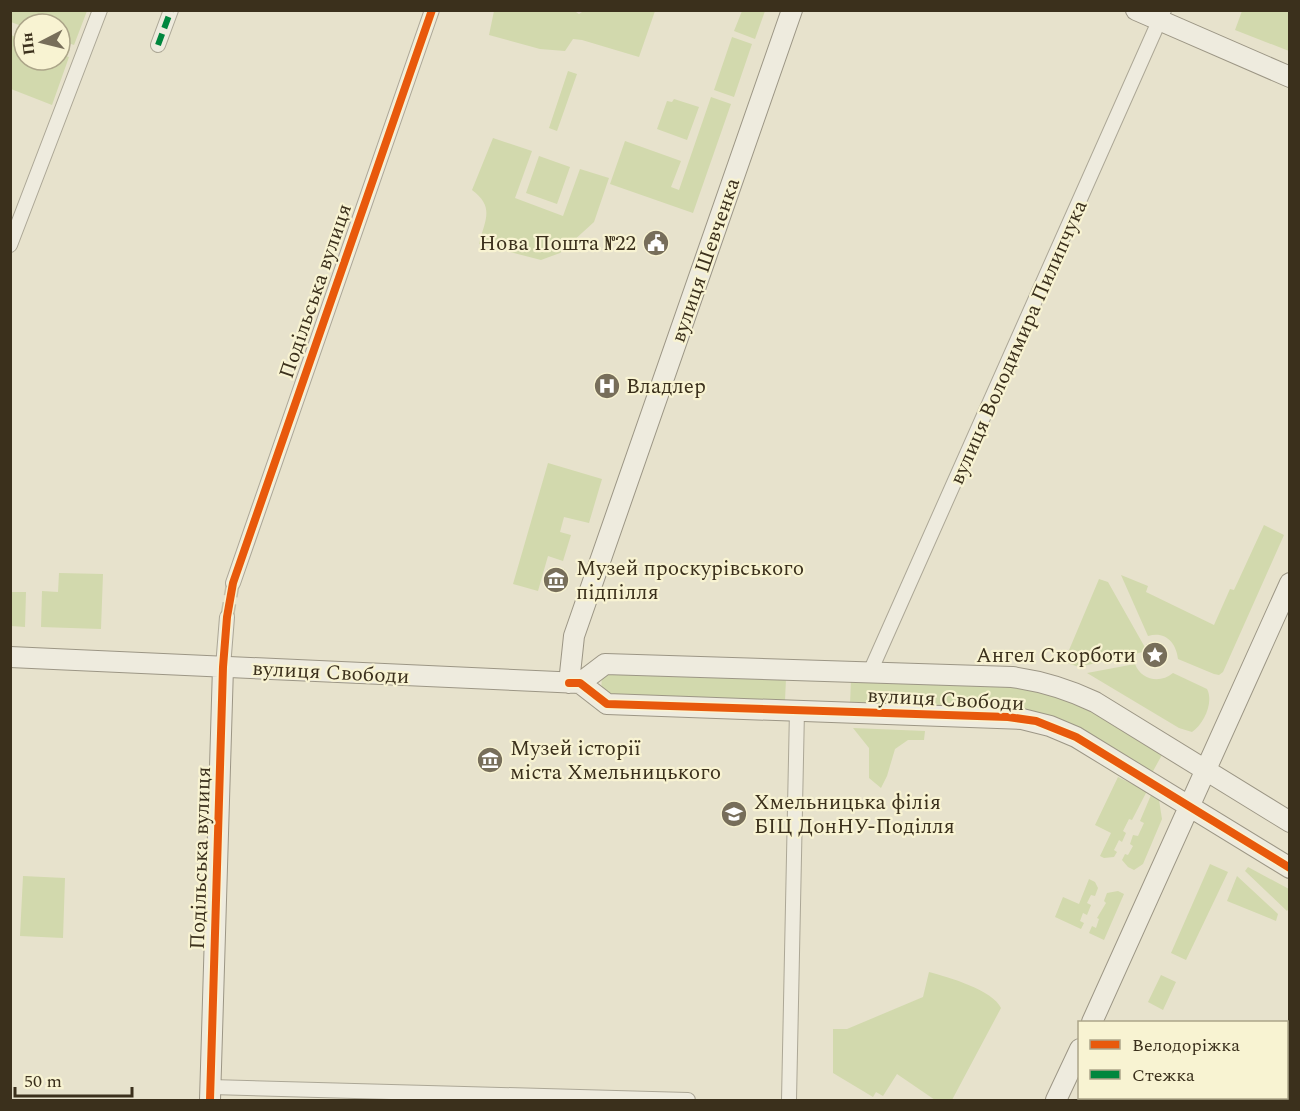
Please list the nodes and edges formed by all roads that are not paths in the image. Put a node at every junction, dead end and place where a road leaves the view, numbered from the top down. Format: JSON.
{"nodes":[{"id":1,"x":100,"y":10,"type":"edge"},
{"id":2,"x":432,"y":10,"type":"edge"},
{"id":3,"x":792,"y":10,"type":"edge"},
{"id":4,"x":1136,"y":10,"type":"edge"},
{"id":5,"x":168,"y":11,"type":"edge"},
{"id":6,"x":1162,"y":16,"type":"edge"},
{"id":7,"x":158,"y":45,"type":"dead end"},
{"id":8,"x":1290,"y":77,"type":"edge"},
{"id":9,"x":10,"y":245,"type":"edge"},
{"id":10,"x":233,"y":583,"type":"tunnel mouth"},
{"id":11,"x":1290,"y":583,"type":"edge"},
{"id":12,"x":227,"y":617,"type":"tunnel mouth"},
{"id":13,"x":10,"y":657,"type":"edge"},
{"id":14,"x":224,"y":667,"type":"junction"},
{"id":15,"x":870,"y":672,"type":"junction"},
{"id":16,"x":574,"y":683,"type":"junction"},
{"id":17,"x":797,"y":710,"type":"junction"},
{"id":18,"x":1206,"y":770,"type":"junction"},
{"id":19,"x":1191,"y":806,"type":"junction"},
{"id":20,"x":1290,"y":822,"type":"edge"},
{"id":21,"x":1290,"y":868,"type":"edge"},
{"id":22,"x":1093,"y":1021,"type":"edge"},
{"id":23,"x":1078,"y":1053,"type":"edge"},
{"id":24,"x":210,"y":1094,"type":"edge"},
{"id":25,"x":688,"y":1101,"type":"edge"},
{"id":26,"x":789,"y":1101,"type":"edge"},
{"id":27,"x":1056,"y":1101,"type":"edge"}],
"edges":[{"from":1,"to":9,"type":"street"},
{"from":2,"to":10,"type":"street","name":"Подільська вулиця"},
{"from":3,"to":16,"type":"street","name":"вулиця Шевченка"},
{"from":4,"to":6,"type":"street"},
{"from":5,"to":7,"type":"street"},
{"from":6,"to":8,"type":"street"},
{"from":6,"to":15,"type":"street","name":"вулиця Володимира Пилипчука"},
{"from":11,"to":18,"type":"street"},
{"from":12,"to":14,"type":"street","name":"Подільська вулиця"},
{"from":13,"to":14,"type":"street","name":"вулиця Свободи"},
{"from":14,"to":16,"type":"street","name":"вулиця Свободи"},
{"from":14,"to":24,"type":"street","name":"Подільська вулиця"},
{"from":15,"to":16,"type":"street","name":"вулиця Свободи"},
{"from":15,"to":18,"type":"street","name":"вулиця Свободи"},
{"from":16,"to":17,"type":"street","name":"вулиця Свободи"},
{"from":17,"to":19,"type":"street","name":"вулиця Свободи"},
{"from":17,"to":26,"type":"street"},
{"from":18,"to":19,"type":"street"},
{"from":18,"to":20,"type":"street","name":"вулиця Свободи"},
{"from":19,"to":21,"type":"street","name":"вулиця Свободи"},
{"from":19,"to":22,"type":"street"},
{"from":23,"to":27,"type":"street"},
{"from":24,"to":25,"type":"street"}]}
